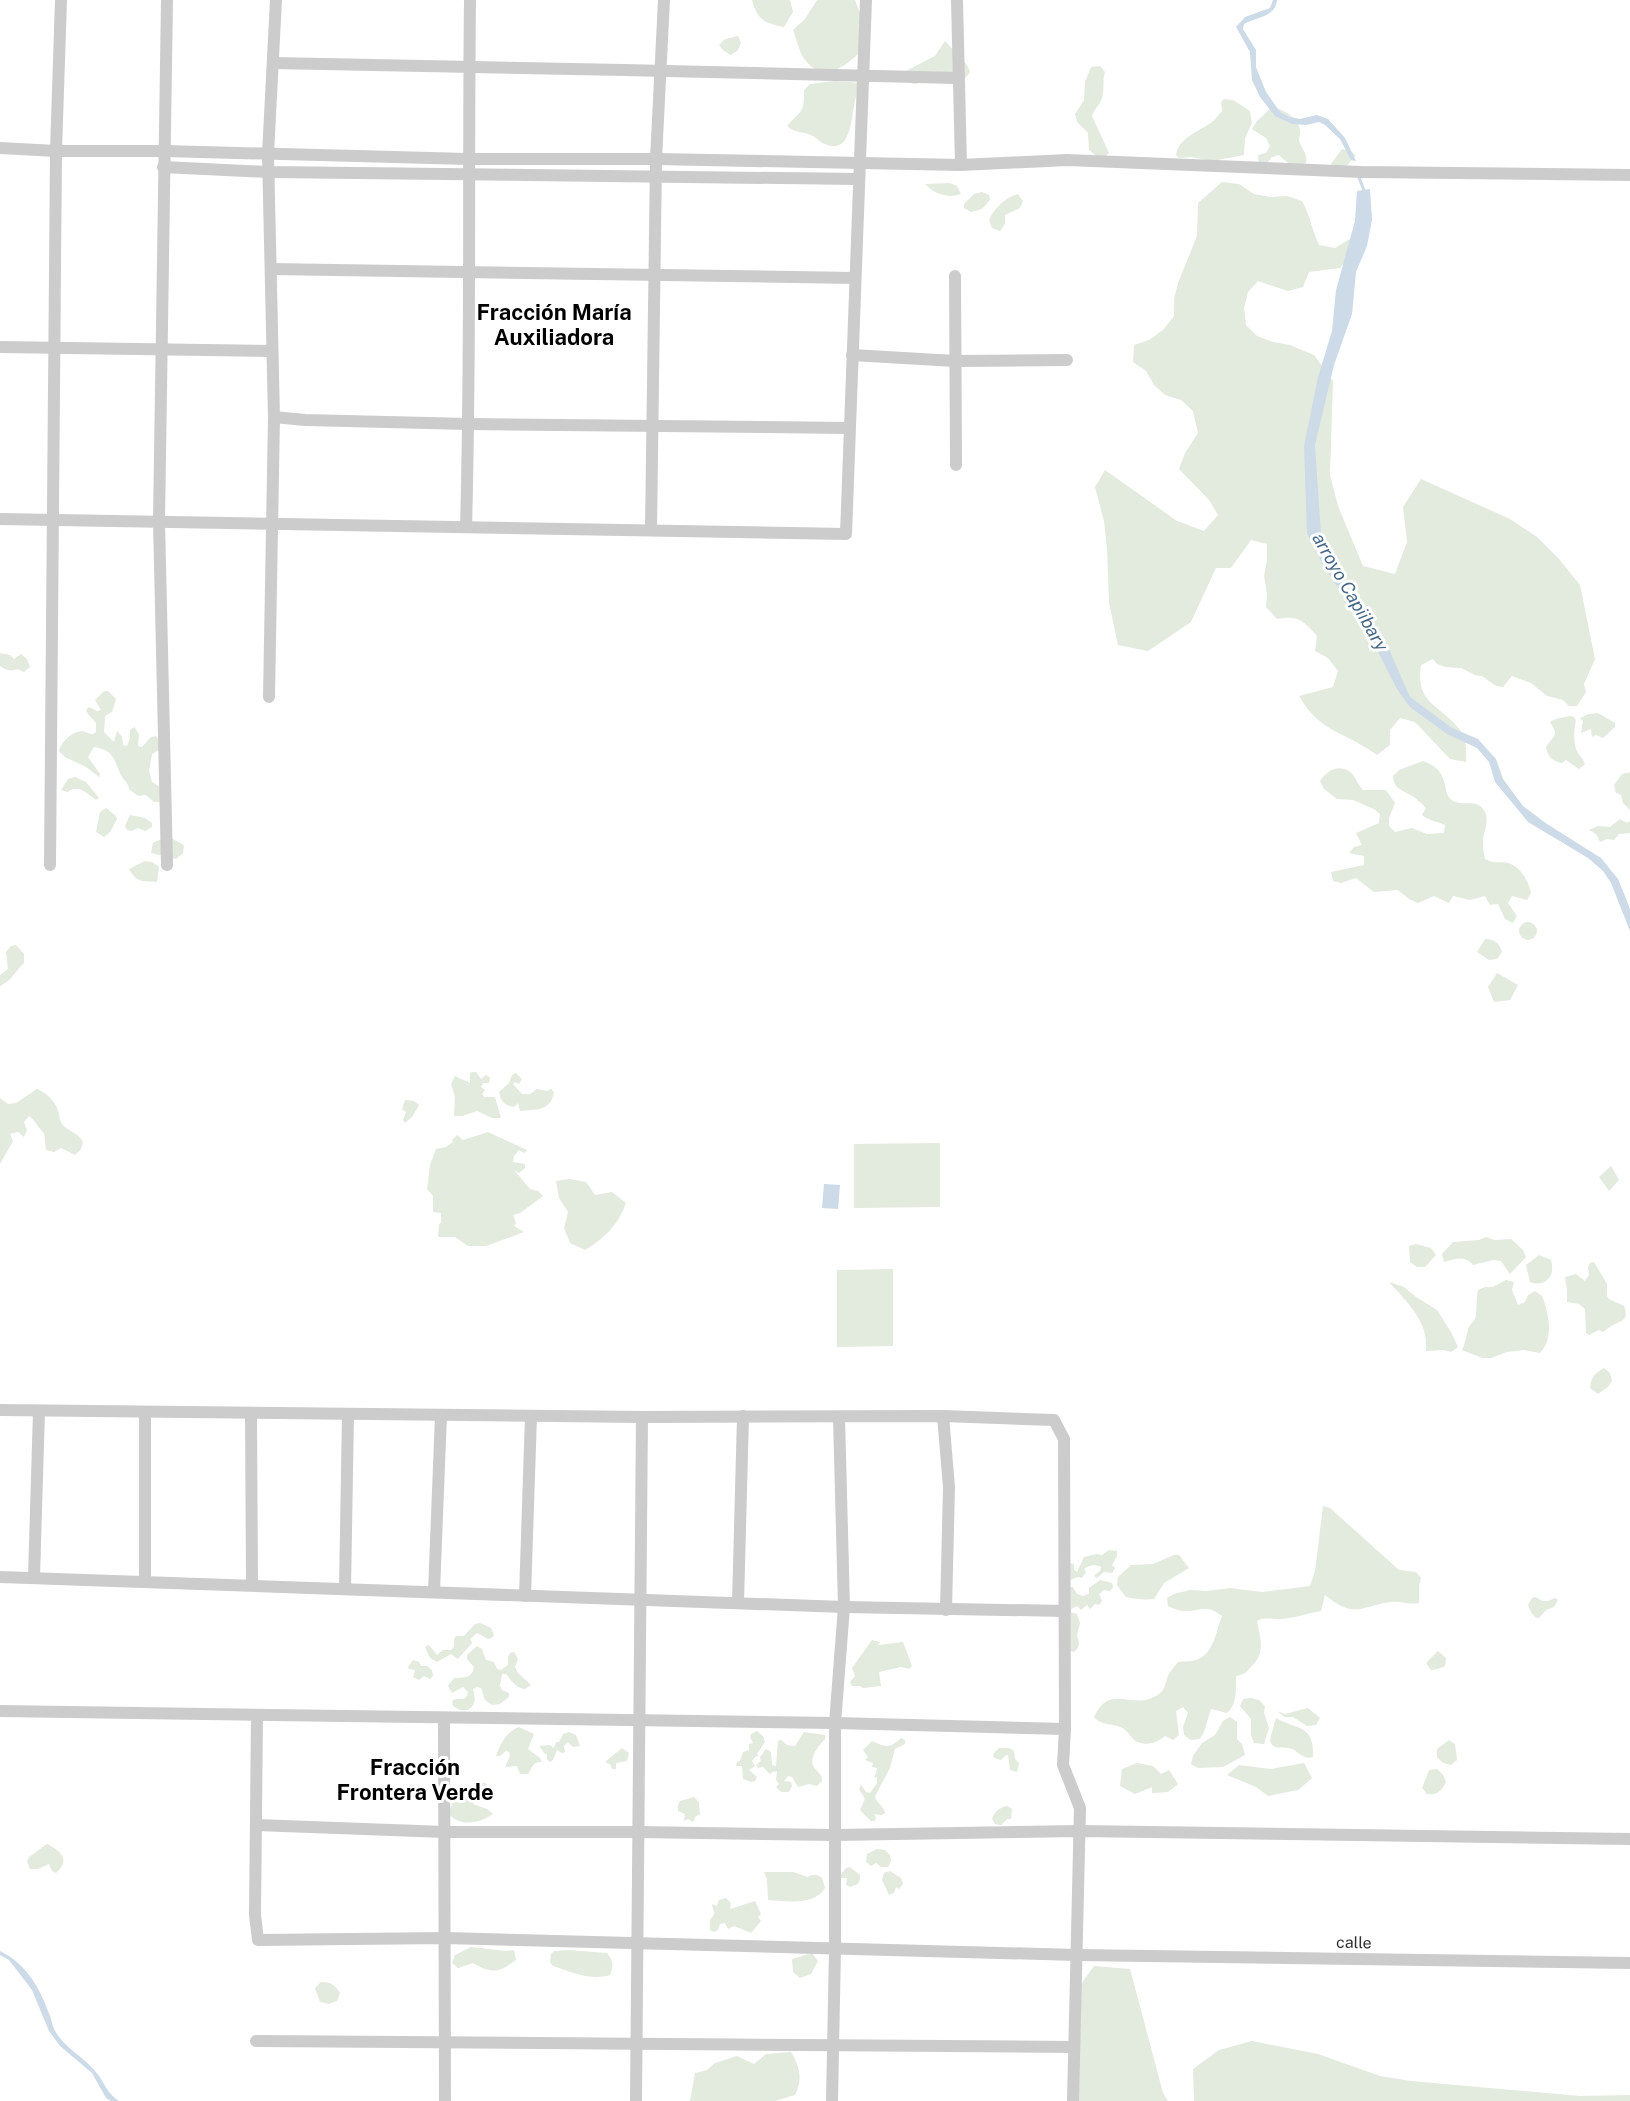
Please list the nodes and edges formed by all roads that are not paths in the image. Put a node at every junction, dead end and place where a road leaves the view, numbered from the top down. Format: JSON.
{"nodes":[{"id":1,"x":61,"y":0,"type":"edge"},
{"id":2,"x":167,"y":0,"type":"edge"},
{"id":3,"x":276,"y":0,"type":"edge"},
{"id":4,"x":470,"y":0,"type":"edge"},
{"id":5,"x":664,"y":0,"type":"edge"},
{"id":6,"x":866,"y":0,"type":"edge"},
{"id":7,"x":957,"y":0,"type":"edge"},
{"id":8,"x":273,"y":63,"type":"junction"},
{"id":9,"x":469,"y":65,"type":"junction"},
{"id":10,"x":660,"y":72,"type":"junction"},
{"id":11,"x":863,"y":76,"type":"junction"},
{"id":12,"x":958,"y":78,"type":"junction"},
{"id":13,"x":0,"y":148,"type":"edge"},
{"id":14,"x":56,"y":151,"type":"junction"},
{"id":15,"x":164,"y":151,"type":"junction"},
{"id":16,"x":268,"y":154,"type":"junction"},
{"id":17,"x":468,"y":159,"type":"junction"},
{"id":18,"x":656,"y":159,"type":"junction"},
{"id":19,"x":859,"y":163,"type":"junction"},
{"id":20,"x":961,"y":165,"type":"junction"},
{"id":21,"x":163,"y":166,"type":"junction"},
{"id":22,"x":269,"y":172,"type":"junction"},
{"id":23,"x":468,"y":175,"type":"junction"},
{"id":24,"x":1630,"y":175,"type":"edge"},
{"id":25,"x":656,"y":177,"type":"junction"},
{"id":26,"x":858,"y":179,"type":"junction"},
{"id":27,"x":270,"y":269,"type":"junction"},
{"id":28,"x":468,"y":272,"type":"junction"},
{"id":29,"x":654,"y":275,"type":"junction"},
{"id":30,"x":955,"y":276,"type":"dead end"},
{"id":31,"x":855,"y":278,"type":"junction"},
{"id":32,"x":0,"y":347,"type":"edge"},
{"id":33,"x":54,"y":348,"type":"junction"},
{"id":34,"x":162,"y":349,"type":"junction"},
{"id":35,"x":272,"y":351,"type":"junction"},
{"id":36,"x":852,"y":356,"type":"junction"},
{"id":37,"x":1067,"y":360,"type":"dead end"},
{"id":38,"x":955,"y":361,"type":"junction"},
{"id":39,"x":274,"y":417,"type":"junction"},
{"id":40,"x":469,"y":424,"type":"junction"},
{"id":41,"x":653,"y":425,"type":"junction"},
{"id":42,"x":849,"y":428,"type":"junction"},
{"id":43,"x":956,"y":465,"type":"dead end"},
{"id":44,"x":0,"y":519,"type":"edge"},
{"id":45,"x":52,"y":519,"type":"junction"},
{"id":46,"x":159,"y":521,"type":"junction"},
{"id":47,"x":272,"y":523,"type":"junction"},
{"id":48,"x":466,"y":527,"type":"junction"},
{"id":49,"x":651,"y":530,"type":"junction"},
{"id":50,"x":269,"y":697,"type":"dead end"},
{"id":51,"x":50,"y":865,"type":"dead end"},
{"id":52,"x":167,"y":865,"type":"dead end"},
{"id":53,"x":0,"y":1410,"type":"edge"},
{"id":54,"x":39,"y":1411,"type":"junction"},
{"id":55,"x":145,"y":1412,"type":"junction"},
{"id":56,"x":251,"y":1413,"type":"junction"},
{"id":57,"x":348,"y":1414,"type":"junction"},
{"id":58,"x":441,"y":1415,"type":"junction"},
{"id":59,"x":531,"y":1416,"type":"junction"},
{"id":60,"x":743,"y":1416,"type":"junction"},
{"id":61,"x":838,"y":1416,"type":"junction"},
{"id":62,"x":943,"y":1416,"type":"junction"},
{"id":63,"x":642,"y":1417,"type":"junction"},
{"id":64,"x":0,"y":1577,"type":"edge"},
{"id":65,"x":34,"y":1577,"type":"junction"},
{"id":66,"x":145,"y":1581,"type":"junction"},
{"id":67,"x":252,"y":1585,"type":"junction"},
{"id":68,"x":345,"y":1589,"type":"junction"},
{"id":69,"x":434,"y":1592,"type":"junction"},
{"id":70,"x":525,"y":1596,"type":"junction"},
{"id":71,"x":640,"y":1600,"type":"junction"},
{"id":72,"x":738,"y":1604,"type":"junction"},
{"id":73,"x":844,"y":1607,"type":"junction"},
{"id":74,"x":946,"y":1610,"type":"junction"},
{"id":75,"x":1065,"y":1611,"type":"junction"},
{"id":76,"x":0,"y":1711,"type":"edge"},
{"id":77,"x":257,"y":1715,"type":"junction"},
{"id":78,"x":444,"y":1718,"type":"junction"},
{"id":79,"x":638,"y":1721,"type":"junction"},
{"id":80,"x":835,"y":1723,"type":"junction"},
{"id":81,"x":1065,"y":1729,"type":"junction"},
{"id":82,"x":256,"y":1825,"type":"junction"},
{"id":83,"x":445,"y":1832,"type":"junction"},
{"id":84,"x":638,"y":1832,"type":"junction"},
{"id":85,"x":1080,"y":1832,"type":"junction"},
{"id":86,"x":835,"y":1835,"type":"junction"},
{"id":87,"x":1630,"y":1839,"type":"edge"},
{"id":88,"x":445,"y":1938,"type":"junction"},
{"id":89,"x":637,"y":1944,"type":"junction"},
{"id":90,"x":835,"y":1949,"type":"junction"},
{"id":91,"x":1077,"y":1955,"type":"junction"},
{"id":92,"x":1630,"y":1963,"type":"edge"},
{"id":93,"x":255,"y":2041,"type":"dead end"},
{"id":94,"x":445,"y":2042,"type":"junction"},
{"id":95,"x":636,"y":2043,"type":"junction"},
{"id":96,"x":833,"y":2044,"type":"junction"},
{"id":97,"x":1074,"y":2047,"type":"junction"},
{"id":98,"x":445,"y":2101,"type":"edge"},
{"id":99,"x":636,"y":2101,"type":"edge"},
{"id":100,"x":832,"y":2101,"type":"edge"},
{"id":101,"x":1073,"y":2101,"type":"edge"}],
"edges":[{"from":1,"to":14,"type":"street"},
{"from":2,"to":15,"type":"street"},
{"from":3,"to":8,"type":"street"},
{"from":4,"to":9,"type":"street"},
{"from":5,"to":10,"type":"street"},
{"from":6,"to":11,"type":"street"},
{"from":7,"to":12,"type":"street"},
{"from":8,"to":9,"type":"street"},
{"from":8,"to":16,"type":"street"},
{"from":9,"to":10,"type":"street"},
{"from":9,"to":17,"type":"street"},
{"from":10,"to":11,"type":"street"},
{"from":10,"to":18,"type":"street"},
{"from":11,"to":12,"type":"street"},
{"from":11,"to":19,"type":"street"},
{"from":12,"to":20,"type":"street"},
{"from":13,"to":14,"type":"street"},
{"from":14,"to":15,"type":"street"},
{"from":14,"to":33,"type":"street"},
{"from":15,"to":16,"type":"street"},
{"from":15,"to":21,"type":"street"},
{"from":16,"to":17,"type":"street"},
{"from":16,"to":22,"type":"street"},
{"from":17,"to":18,"type":"street"},
{"from":17,"to":23,"type":"street"},
{"from":18,"to":19,"type":"street"},
{"from":18,"to":25,"type":"street"},
{"from":19,"to":20,"type":"street"},
{"from":19,"to":26,"type":"street"},
{"from":20,"to":24,"type":"street"},
{"from":21,"to":22,"type":"street"},
{"from":21,"to":34,"type":"street"},
{"from":22,"to":23,"type":"street"},
{"from":22,"to":27,"type":"street"},
{"from":23,"to":25,"type":"street"},
{"from":23,"to":28,"type":"street"},
{"from":25,"to":26,"type":"street"},
{"from":25,"to":29,"type":"street"},
{"from":26,"to":31,"type":"street"},
{"from":27,"to":28,"type":"street"},
{"from":27,"to":35,"type":"street"},
{"from":28,"to":29,"type":"street"},
{"from":28,"to":40,"type":"street"},
{"from":29,"to":31,"type":"street"},
{"from":29,"to":41,"type":"street"},
{"from":30,"to":38,"type":"street"},
{"from":31,"to":36,"type":"street"},
{"from":32,"to":33,"type":"street"},
{"from":33,"to":34,"type":"street"},
{"from":33,"to":45,"type":"street"},
{"from":34,"to":35,"type":"street"},
{"from":34,"to":46,"type":"street"},
{"from":35,"to":39,"type":"street"},
{"from":36,"to":38,"type":"street"},
{"from":36,"to":42,"type":"street"},
{"from":37,"to":38,"type":"street"},
{"from":38,"to":43,"type":"street"},
{"from":39,"to":40,"type":"street"},
{"from":39,"to":47,"type":"street"},
{"from":40,"to":41,"type":"street"},
{"from":40,"to":48,"type":"street"},
{"from":41,"to":42,"type":"street"},
{"from":41,"to":49,"type":"street"},
{"from":42,"to":49,"type":"street"},
{"from":44,"to":45,"type":"street"},
{"from":45,"to":46,"type":"street"},
{"from":45,"to":51,"type":"street"},
{"from":46,"to":47,"type":"street"},
{"from":46,"to":52,"type":"street"},
{"from":47,"to":48,"type":"street"},
{"from":47,"to":50,"type":"street"},
{"from":48,"to":49,"type":"street"},
{"from":53,"to":54,"type":"street"},
{"from":54,"to":55,"type":"street"},
{"from":54,"to":65,"type":"street"},
{"from":55,"to":56,"type":"street"},
{"from":55,"to":66,"type":"street"},
{"from":56,"to":57,"type":"street"},
{"from":56,"to":67,"type":"street"},
{"from":57,"to":58,"type":"street"},
{"from":57,"to":68,"type":"street"},
{"from":58,"to":59,"type":"street"},
{"from":58,"to":69,"type":"street"},
{"from":59,"to":63,"type":"street"},
{"from":59,"to":70,"type":"street"},
{"from":60,"to":61,"type":"street"},
{"from":60,"to":63,"type":"street"},
{"from":60,"to":72,"type":"street"},
{"from":61,"to":62,"type":"street"},
{"from":61,"to":73,"type":"street"},
{"from":62,"to":74,"type":"street"},
{"from":62,"to":75,"type":"street"},
{"from":63,"to":71,"type":"street"},
{"from":64,"to":65,"type":"street"},
{"from":65,"to":66,"type":"street"},
{"from":66,"to":67,"type":"street"},
{"from":67,"to":68,"type":"street"},
{"from":68,"to":69,"type":"street"},
{"from":69,"to":70,"type":"street"},
{"from":70,"to":71,"type":"street"},
{"from":71,"to":72,"type":"street"},
{"from":71,"to":79,"type":"street"},
{"from":72,"to":73,"type":"street"},
{"from":73,"to":74,"type":"street"},
{"from":73,"to":80,"type":"street"},
{"from":74,"to":75,"type":"street"},
{"from":75,"to":81,"type":"street"},
{"from":76,"to":77,"type":"street"},
{"from":77,"to":78,"type":"street"},
{"from":77,"to":82,"type":"street"},
{"from":78,"to":79,"type":"street"},
{"from":78,"to":83,"type":"street"},
{"from":79,"to":80,"type":"street"},
{"from":79,"to":84,"type":"street"},
{"from":80,"to":81,"type":"street"},
{"from":80,"to":86,"type":"street"},
{"from":81,"to":85,"type":"street"},
{"from":82,"to":83,"type":"street"},
{"from":82,"to":88,"type":"street","name":"calle"},
{"from":83,"to":84,"type":"street"},
{"from":83,"to":88,"type":"street"},
{"from":84,"to":86,"type":"street"},
{"from":84,"to":89,"type":"street"},
{"from":85,"to":86,"type":"street"},
{"from":85,"to":87,"type":"street"},
{"from":85,"to":91,"type":"street"},
{"from":86,"to":90,"type":"street"},
{"from":88,"to":89,"type":"street","name":"calle"},
{"from":88,"to":94,"type":"street"},
{"from":89,"to":90,"type":"street","name":"calle"},
{"from":89,"to":95,"type":"street"},
{"from":90,"to":91,"type":"street","name":"calle"},
{"from":90,"to":96,"type":"street"},
{"from":91,"to":92,"type":"street","name":"calle"},
{"from":91,"to":97,"type":"street"},
{"from":93,"to":94,"type":"street"},
{"from":94,"to":95,"type":"street"},
{"from":94,"to":98,"type":"street"},
{"from":95,"to":96,"type":"street"},
{"from":95,"to":99,"type":"street"},
{"from":96,"to":97,"type":"street"},
{"from":96,"to":100,"type":"street"},
{"from":97,"to":101,"type":"street"}]}
